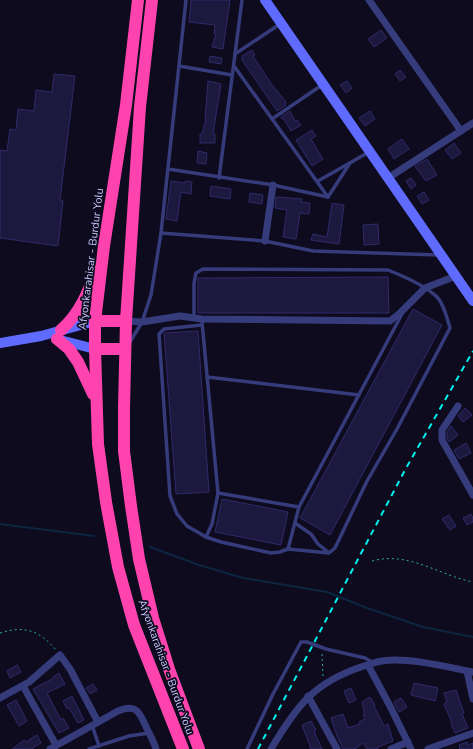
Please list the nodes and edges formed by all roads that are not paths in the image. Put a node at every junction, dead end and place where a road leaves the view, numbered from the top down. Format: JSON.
{"nodes":[{"id":1,"x":138,"y":0,"type":"edge"},
{"id":2,"x":152,"y":0,"type":"edge"},
{"id":3,"x":186,"y":0,"type":"edge"},
{"id":4,"x":242,"y":0,"type":"edge"},
{"id":5,"x":265,"y":0,"type":"edge"},
{"id":6,"x":369,"y":0,"type":"edge"},
{"id":7,"x":281,"y":23,"type":"junction"},
{"id":8,"x":235,"y":54,"type":"junction"},
{"id":9,"x":179,"y":66,"type":"junction"},
{"id":10,"x":234,"y":66,"type":"junction"},
{"id":11,"x":232,"y":74,"type":"junction"},
{"id":12,"x":323,"y":84,"type":"junction"},
{"id":13,"x":272,"y":119,"type":"junction"},
{"id":14,"x":473,"y":123,"type":"edge"},
{"id":15,"x":461,"y":131,"type":"junction"},
{"id":16,"x":369,"y":151,"type":"junction"},
{"id":17,"x":350,"y":162,"type":"junction"},
{"id":18,"x":168,"y":169,"type":"junction"},
{"id":19,"x":219,"y":178,"type":"junction"},
{"id":20,"x":388,"y":178,"type":"junction"},
{"id":21,"x":318,"y":181,"type":"junction"},
{"id":22,"x":274,"y":185,"type":"junction"},
{"id":23,"x":328,"y":197,"type":"junction"},
{"id":24,"x":161,"y":233,"type":"junction"},
{"id":25,"x":265,"y":241,"type":"junction"},
{"id":26,"x":104,"y":246,"type":"junction"},
{"id":27,"x":441,"y":255,"type":"junction"},
{"id":28,"x":456,"y":276,"type":"junction"},
{"id":29,"x":425,"y":288,"type":"junction"},
{"id":30,"x":473,"y":301,"type":"edge"},
{"id":31,"x":404,"y":309,"type":"junction"},
{"id":32,"x":194,"y":318,"type":"junction"},
{"id":33,"x":95,"y":321,"type":"junction"},
{"id":34,"x":126,"y":321,"type":"junction"},
{"id":35,"x":142,"y":322,"type":"junction"},
{"id":36,"x":202,"y":322,"type":"junction"},
{"id":37,"x":59,"y":335,"type":"junction"},
{"id":38,"x":0,"y":343,"type":"edge"},
{"id":39,"x":95,"y":349,"type":"junction"},
{"id":40,"x":126,"y":349,"type":"junction"},
{"id":41,"x":207,"y":377,"type":"junction"},
{"id":42,"x":359,"y":395,"type":"junction"},
{"id":43,"x":96,"y":404,"type":"junction"},
{"id":44,"x":458,"y":406,"type":"dead end"},
{"id":45,"x":472,"y":490,"type":"edge"},
{"id":46,"x":218,"y":493,"type":"junction"},
{"id":47,"x":299,"y":507,"type":"junction"},
{"id":48,"x":295,"y":523,"type":"junction"},
{"id":49,"x":206,"y":536,"type":"junction"},
{"id":50,"x":288,"y":549,"type":"junction"},
{"id":51,"x":329,"y":553,"type":"junction"},
{"id":52,"x":371,"y":664,"type":"junction"},
{"id":53,"x":470,"y":671,"type":"edge"},
{"id":54,"x":22,"y":686,"type":"junction"},
{"id":55,"x":308,"y":696,"type":"junction"},
{"id":56,"x":0,"y":698,"type":"edge"},
{"id":57,"x":473,"y":699,"type":"edge"},
{"id":58,"x":95,"y":724,"type":"junction"},
{"id":59,"x":149,"y":733,"type":"junction"},
{"id":60,"x":473,"y":733,"type":"edge"},
{"id":61,"x":408,"y":742,"type":"junction"},
{"id":62,"x":99,"y":746,"type":"junction"},
{"id":63,"x":53,"y":747,"type":"edge"},
{"id":64,"x":156,"y":747,"type":"edge"},
{"id":65,"x":89,"y":749,"type":"edge"},
{"id":66,"x":147,"y":749,"type":"edge"},
{"id":67,"x":183,"y":749,"type":"edge"},
{"id":68,"x":199,"y":749,"type":"edge"},
{"id":69,"x":247,"y":749,"type":"edge"},
{"id":70,"x":271,"y":749,"type":"edge"},
{"id":71,"x":337,"y":749,"type":"edge"},
{"id":72,"x":391,"y":749,"type":"edge"},
{"id":73,"x":411,"y":749,"type":"edge"},
{"id":74,"x":428,"y":749,"type":"edge"}],
"edges":[{"from":1,"to":26,"type":"highway","name":"Afyonkarahisar - Burdur Yolu"},
{"from":2,"to":34,"type":"highway","name":"Afyonkarahisar - Burdur Yolu"},
{"from":3,"to":9,"type":"lane"},
{"from":4,"to":8,"type":"lane"},
{"from":5,"to":7,"type":"street"},
{"from":6,"to":15,"type":"street"},
{"from":7,"to":8,"type":"lane"},
{"from":7,"to":12,"type":"street"},
{"from":8,"to":10,"type":"lane"},
{"from":9,"to":11,"type":"lane"},
{"from":9,"to":18,"type":"lane"},
{"from":10,"to":11,"type":"lane"},
{"from":10,"to":13,"type":"lane"},
{"from":11,"to":19,"type":"lane"},
{"from":12,"to":13,"type":"lane"},
{"from":12,"to":16,"type":"street"},
{"from":13,"to":21,"type":"lane"},
{"from":14,"to":15,"type":"street"},
{"from":15,"to":20,"type":"street"},
{"from":16,"to":17,"type":"lane"},
{"from":16,"to":20,"type":"street"},
{"from":17,"to":21,"type":"lane"},
{"from":17,"to":23,"type":"lane"},
{"from":18,"to":19,"type":"lane"},
{"from":18,"to":24,"type":"lane"},
{"from":19,"to":22,"type":"lane"},
{"from":20,"to":27,"type":"street"},
{"from":21,"to":23,"type":"lane"},
{"from":22,"to":23,"type":"lane"},
{"from":22,"to":25,"type":"street"},
{"from":24,"to":25,"type":"lane"},
{"from":24,"to":35,"type":"lane"},
{"from":25,"to":27,"type":"lane"},
{"from":26,"to":33,"type":"highway","name":"Afyonkarahisar - Burdur Yolu"},
{"from":26,"to":37,"type":"highway"},
{"from":27,"to":28,"type":"street"},
{"from":28,"to":29,"type":"street"},
{"from":28,"to":30,"type":"street"},
{"from":29,"to":31,"type":"street"},
{"from":29,"to":32,"type":"lane"},
{"from":29,"to":51,"type":"lane"},
{"from":31,"to":36,"type":"street"},
{"from":31,"to":42,"type":"lane"},
{"from":32,"to":35,"type":"street"},
{"from":32,"to":36,"type":"street"},
{"from":33,"to":34,"type":"highway"},
{"from":33,"to":37,"type":"street"},
{"from":33,"to":39,"type":"highway","name":"Afyonkarahisar - Burdur Yolu"},
{"from":34,"to":35,"type":"street"},
{"from":34,"to":40,"type":"highway","name":"Afyonkarahisar - Burdur Yolu"},
{"from":35,"to":40,"type":"lane"},
{"from":36,"to":41,"type":"lane"},
{"from":36,"to":49,"type":"lane"},
{"from":37,"to":38,"type":"street"},
{"from":37,"to":39,"type":"street"},
{"from":37,"to":43,"type":"highway"},
{"from":39,"to":40,"type":"highway"},
{"from":39,"to":43,"type":"highway","name":"Afyonkarahisar - Burdur Yolu"},
{"from":40,"to":68,"type":"highway","name":"Afyonkarahisar - Burdur Yolu"},
{"from":41,"to":42,"type":"lane"},
{"from":41,"to":46,"type":"lane"},
{"from":42,"to":47,"type":"lane"},
{"from":43,"to":67,"type":"highway","name":"Afyonkarahisar - Burdur Yolu"},
{"from":44,"to":45,"type":"street"},
{"from":46,"to":47,"type":"lane"},
{"from":46,"to":49,"type":"lane"},
{"from":47,"to":48,"type":"lane"},
{"from":48,"to":50,"type":"lane"},
{"from":48,"to":51,"type":"lane"},
{"from":49,"to":50,"type":"lane"},
{"from":50,"to":51,"type":"lane"},
{"from":52,"to":53,"type":"street"},
{"from":52,"to":55,"type":"street"},
{"from":52,"to":61,"type":"street"},
{"from":52,"to":69,"type":"lane"},
{"from":53,"to":57,"type":"street"},
{"from":54,"to":56,"type":"street"},
{"from":54,"to":58,"type":"street"},
{"from":54,"to":63,"type":"street"},
{"from":55,"to":70,"type":"street"},
{"from":55,"to":71,"type":"street"},
{"from":58,"to":59,"type":"street"},
{"from":58,"to":62,"type":"lane"},
{"from":58,"to":63,"type":"street"},
{"from":59,"to":62,"type":"lane"},
{"from":59,"to":64,"type":"street"},
{"from":60,"to":74,"type":"street"},
{"from":61,"to":72,"type":"street"},
{"from":61,"to":73,"type":"street"},
{"from":62,"to":65,"type":"lane"},
{"from":64,"to":66,"type":"street"}]}
